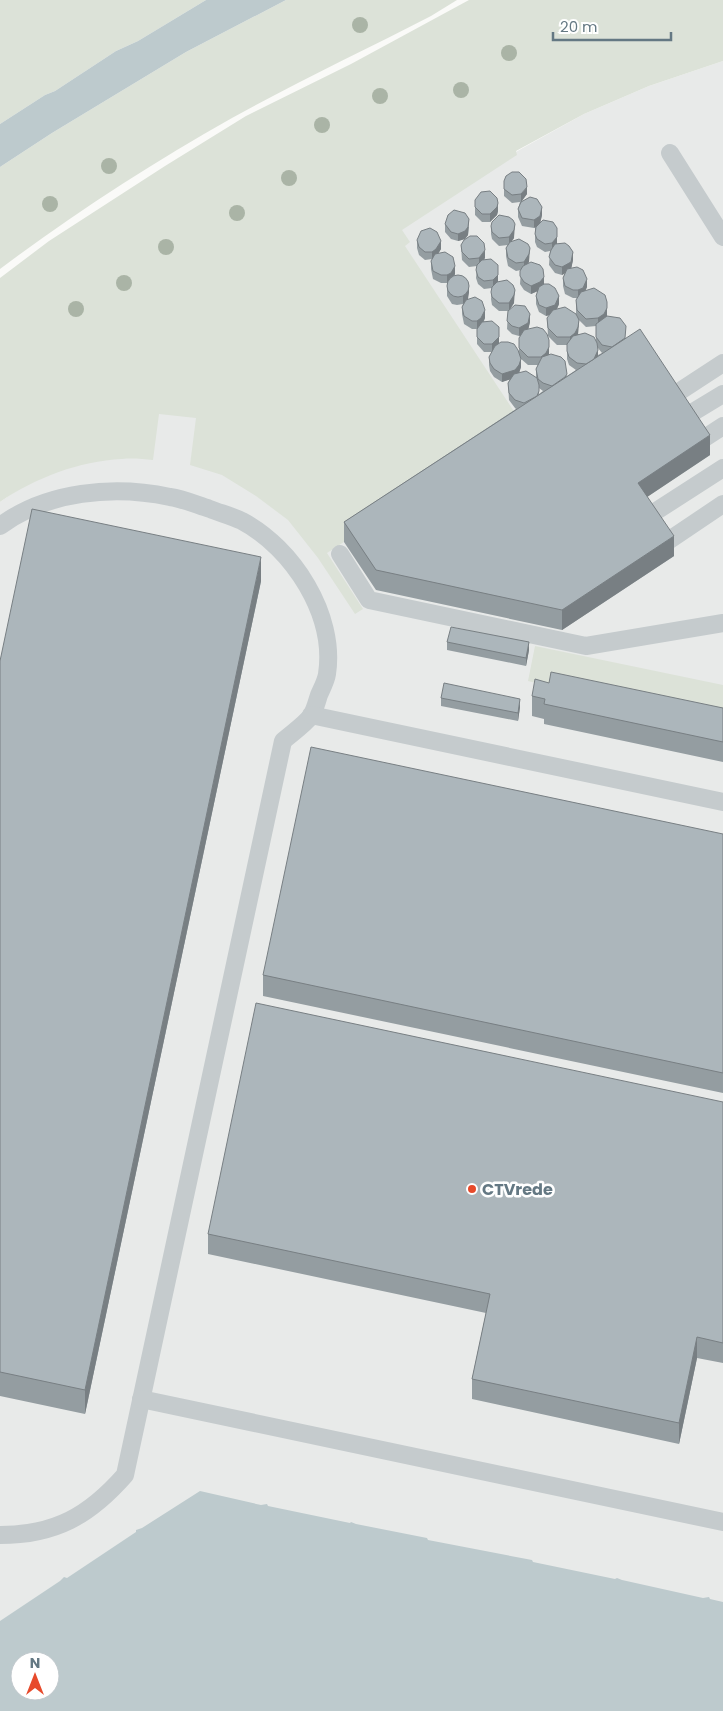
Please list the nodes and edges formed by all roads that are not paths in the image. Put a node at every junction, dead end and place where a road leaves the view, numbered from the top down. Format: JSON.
{"nodes":[{"id":1,"x":670,"y":153,"type":"dead end"},
{"id":2,"x":723,"y":237,"type":"edge"},
{"id":3,"x":723,"y":363,"type":"edge"},
{"id":4,"x":723,"y":394,"type":"edge"},
{"id":5,"x":671,"y":397,"type":"edge"},
{"id":6,"x":685,"y":417,"type":"edge"},
{"id":7,"x":723,"y":426,"type":"edge"},
{"id":8,"x":700,"y":441,"type":"edge"},
{"id":9,"x":723,"y":468,"type":"edge"},
{"id":10,"x":723,"y":504,"type":"edge"},
{"id":11,"x":648,"y":516,"type":"edge"},
{"id":12,"x":0,"y":526,"type":"edge"},
{"id":13,"x":665,"y":543,"type":"edge"},
{"id":14,"x":340,"y":554,"type":"dead end"},
{"id":15,"x":723,"y":623,"type":"edge"},
{"id":16,"x":311,"y":715,"type":"junction"},
{"id":17,"x":723,"y":802,"type":"edge"},
{"id":18,"x":141,"y":1399,"type":"junction"},
{"id":19,"x":723,"y":1522,"type":"edge"},
{"id":20,"x":0,"y":1535,"type":"edge"}],
"edges":[{"from":1,"to":2,"type":"lane"},
{"from":3,"to":5,"type":"lane"},
{"from":4,"to":6,"type":"lane"},
{"from":7,"to":8,"type":"lane"},
{"from":9,"to":11,"type":"lane"},
{"from":10,"to":13,"type":"lane"},
{"from":12,"to":16,"type":"lane"},
{"from":14,"to":15,"type":"lane"},
{"from":16,"to":17,"type":"lane"},
{"from":16,"to":18,"type":"lane"},
{"from":18,"to":19,"type":"lane"},
{"from":18,"to":20,"type":"lane"}]}
